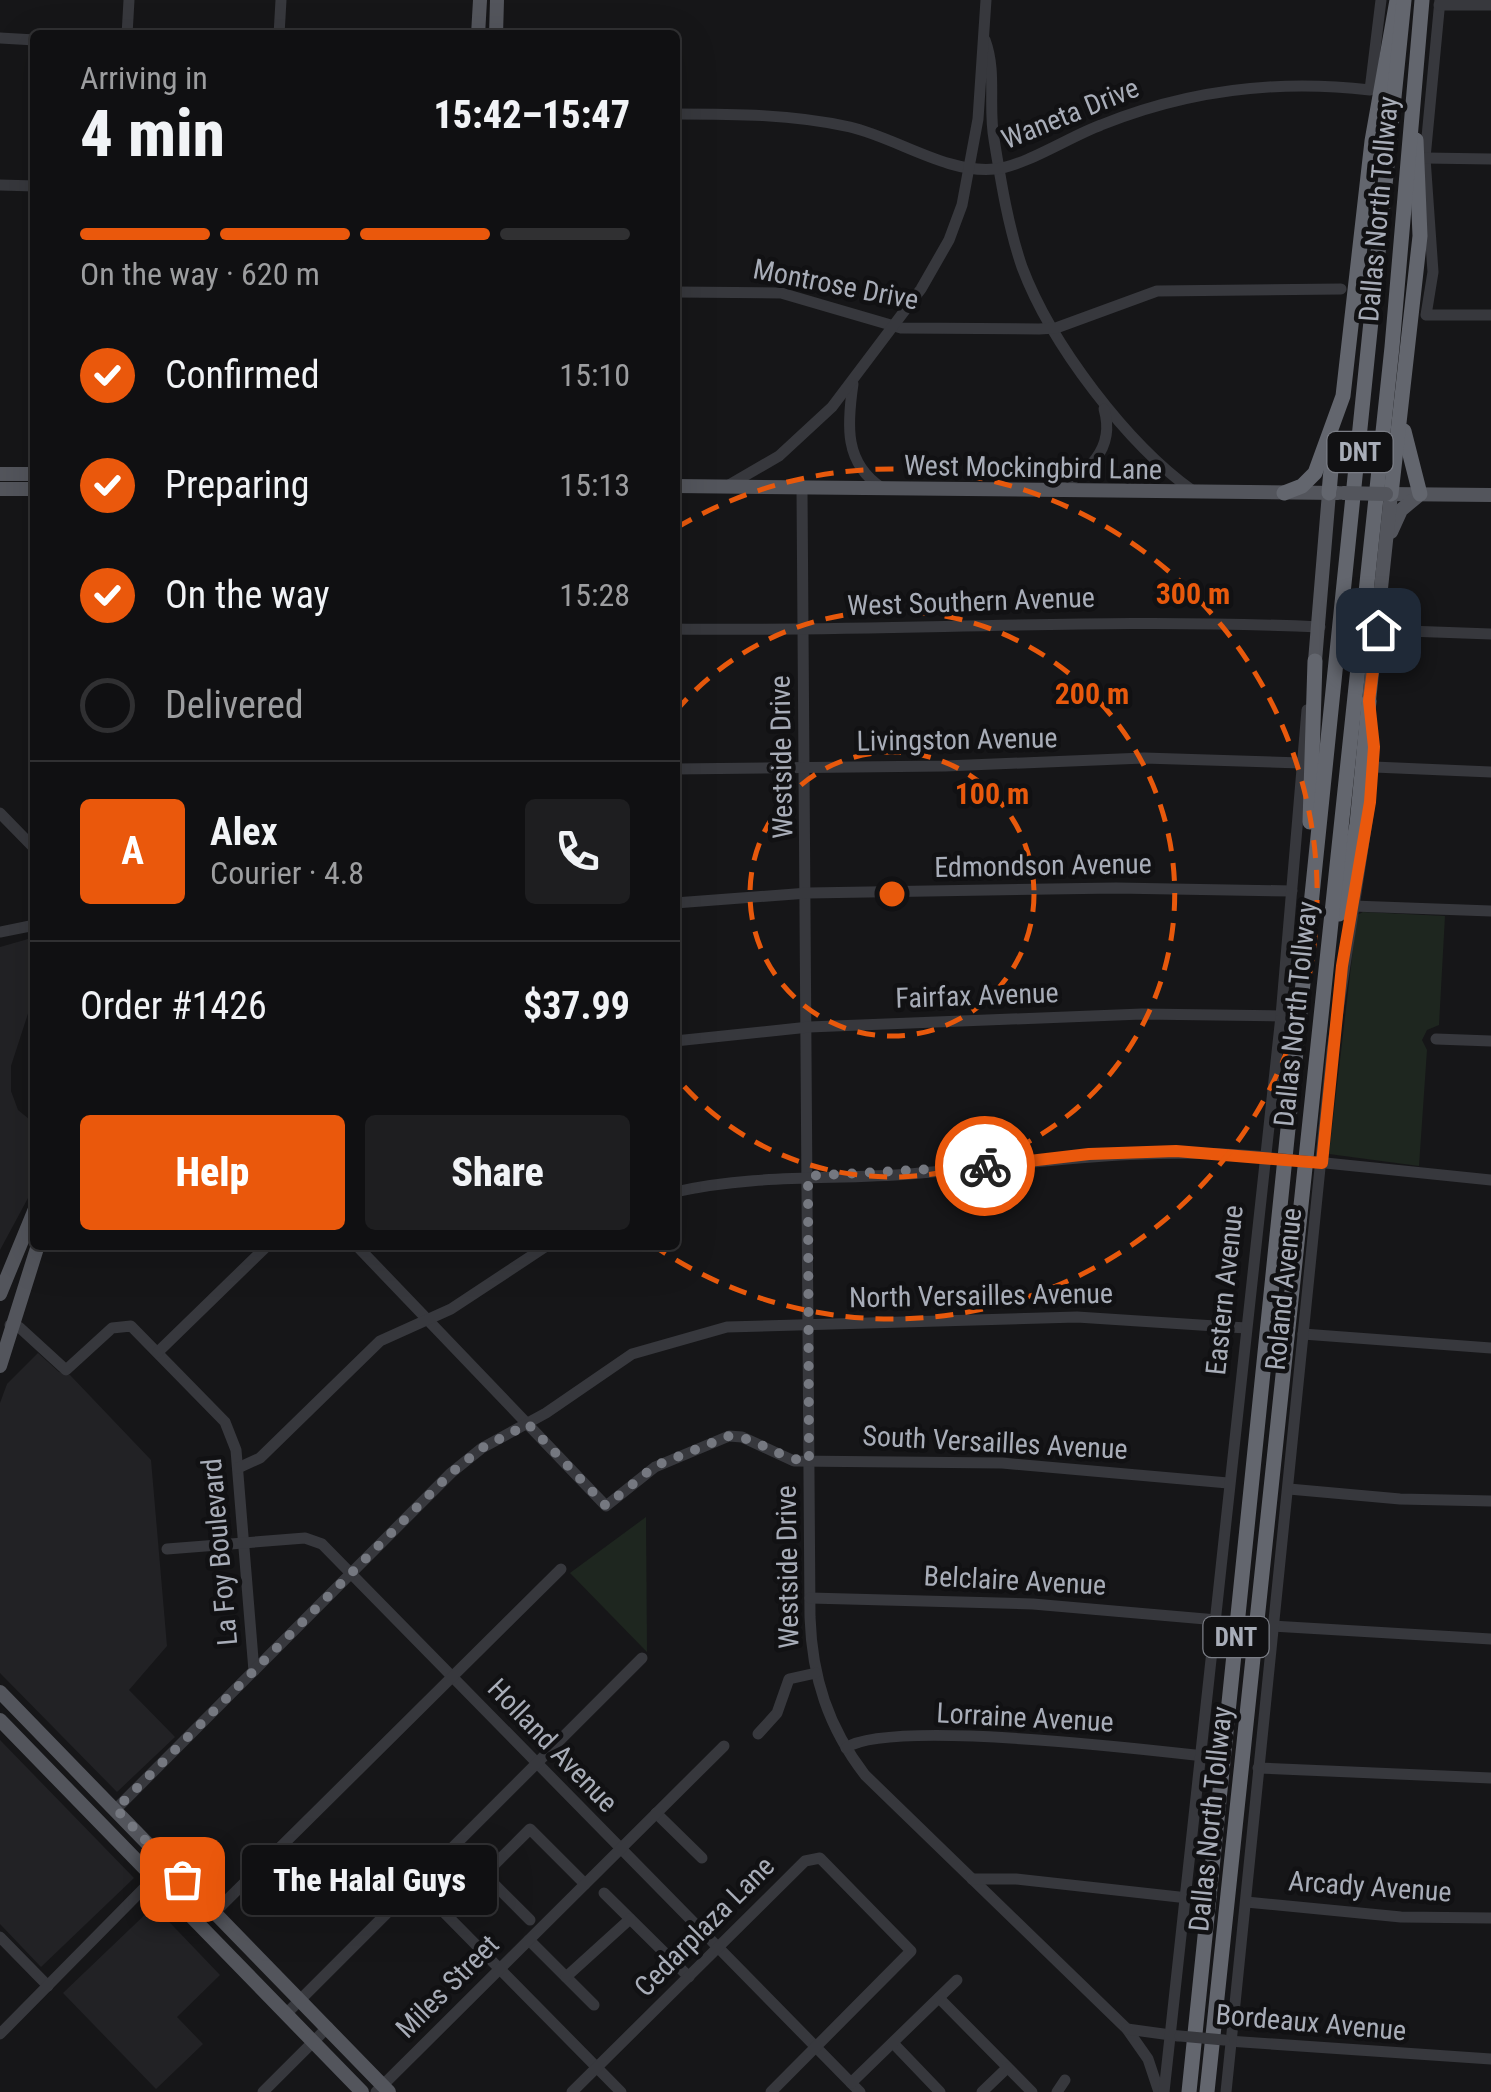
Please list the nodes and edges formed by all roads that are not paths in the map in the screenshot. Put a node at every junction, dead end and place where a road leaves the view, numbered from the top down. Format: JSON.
{"nodes":[{"id":1,"x":129,"y":0,"type":"edge"},
{"id":2,"x":281,"y":0,"type":"edge"},
{"id":3,"x":480,"y":0,"type":"edge"},
{"id":4,"x":497,"y":0,"type":"edge"},
{"id":5,"x":986,"y":0,"type":"edge"},
{"id":6,"x":1381,"y":0,"type":"edge"},
{"id":7,"x":1401,"y":0,"type":"edge"},
{"id":8,"x":1422,"y":0,"type":"edge"},
{"id":9,"x":1440,"y":2,"type":"edge"},
{"id":10,"x":1491,"y":5,"type":"edge"},
{"id":11,"x":127,"y":30,"type":"edge"},
{"id":12,"x":280,"y":30,"type":"edge"},
{"id":13,"x":478,"y":30,"type":"edge"},
{"id":14,"x":496,"y":30,"type":"edge"},
{"id":15,"x":0,"y":38,"type":"edge"},
{"id":16,"x":985,"y":38,"type":"junction"},
{"id":17,"x":30,"y":40,"type":"edge"},
{"id":18,"x":1413,"y":97,"type":"junction"},
{"id":19,"x":680,"y":114,"type":"edge"},
{"id":20,"x":1425,"y":158,"type":"junction"},
{"id":21,"x":1491,"y":159,"type":"edge"},
{"id":22,"x":968,"y":169,"type":"junction"},
{"id":23,"x":999,"y":169,"type":"junction"},
{"id":24,"x":0,"y":185,"type":"edge"},
{"id":25,"x":30,"y":186,"type":"edge"},
{"id":26,"x":1341,"y":289,"type":"dead end"},
{"id":27,"x":680,"y":292,"type":"edge"},
{"id":28,"x":1491,"y":315,"type":"edge"},
{"id":29,"x":892,"y":327,"type":"junction"},
{"id":30,"x":1056,"y":328,"type":"junction"},
{"id":31,"x":854,"y":381,"type":"junction"},
{"id":32,"x":1100,"y":395,"type":"junction"},
{"id":33,"x":1401,"y":408,"type":"junction"},
{"id":34,"x":1334,"y":427,"type":"junction"},
{"id":35,"x":0,"y":474,"type":"edge"},
{"id":36,"x":30,"y":474,"type":"edge"},
{"id":37,"x":680,"y":486,"type":"edge"},
{"id":38,"x":0,"y":488,"type":"edge"},
{"id":39,"x":725,"y":488,"type":"junction"},
{"id":40,"x":30,"y":489,"type":"edge"},
{"id":41,"x":802,"y":489,"type":"junction"},
{"id":42,"x":886,"y":490,"type":"junction"},
{"id":43,"x":1050,"y":492,"type":"junction"},
{"id":44,"x":1196,"y":493,"type":"junction"},
{"id":45,"x":1284,"y":493,"type":"junction"},
{"id":46,"x":1336,"y":493,"type":"junction"},
{"id":47,"x":1388,"y":494,"type":"junction"},
{"id":48,"x":1420,"y":494,"type":"junction"},
{"id":49,"x":1491,"y":495,"type":"edge"},
{"id":50,"x":1386,"y":542,"type":"junction"},
{"id":51,"x":1320,"y":627,"type":"junction"},
{"id":52,"x":680,"y":629,"type":"edge"},
{"id":53,"x":804,"y":630,"type":"junction"},
{"id":54,"x":1378,"y":630,"type":"junction"},
{"id":55,"x":1491,"y":634,"type":"edge"},
{"id":56,"x":1316,"y":662,"type":"junction"},
{"id":57,"x":1369,"y":701,"type":"junction"},
{"id":58,"x":1301,"y":763,"type":"junction"},
{"id":59,"x":1374,"y":767,"type":"junction"},
{"id":60,"x":805,"y":768,"type":"junction"},
{"id":61,"x":680,"y":769,"type":"edge"},
{"id":62,"x":1491,"y":772,"type":"edge"},
{"id":63,"x":0,"y":814,"type":"edge"},
{"id":64,"x":30,"y":844,"type":"edge"},
{"id":65,"x":1292,"y":891,"type":"junction"},
{"id":66,"x":808,"y":893,"type":"junction"},
{"id":67,"x":680,"y":904,"type":"edge"},
{"id":68,"x":1310,"y":904,"type":"junction"},
{"id":69,"x":1353,"y":906,"type":"junction"},
{"id":70,"x":1491,"y":911,"type":"edge"},
{"id":71,"x":30,"y":926,"type":"edge"},
{"id":72,"x":0,"y":932,"type":"edge"},
{"id":73,"x":1324,"y":976,"type":"junction"},
{"id":74,"x":1281,"y":1016,"type":"junction"},
{"id":75,"x":809,"y":1027,"type":"junction"},
{"id":76,"x":1436,"y":1039,"type":"dead end"},
{"id":77,"x":1491,"y":1040,"type":"edge"},
{"id":78,"x":680,"y":1041,"type":"edge"},
{"id":79,"x":1268,"y":1157,"type":"junction"},
{"id":80,"x":1318,"y":1163,"type":"junction"},
{"id":81,"x":808,"y":1176,"type":"junction"},
{"id":82,"x":1491,"y":1180,"type":"edge"},
{"id":83,"x":680,"y":1191,"type":"edge"},
{"id":84,"x":30,"y":1225,"type":"edge"},
{"id":85,"x":36,"y":1250,"type":"edge"},
{"id":86,"x":263,"y":1250,"type":"edge"},
{"id":87,"x":361,"y":1250,"type":"edge"},
{"id":88,"x":541,"y":1250,"type":"edge"},
{"id":89,"x":0,"y":1294,"type":"edge"},
{"id":90,"x":8,"y":1318,"type":"edge"},
{"id":91,"x":428,"y":1319,"type":"junction"},
{"id":92,"x":808,"y":1322,"type":"junction"},
{"id":93,"x":1246,"y":1328,"type":"junction"},
{"id":94,"x":1303,"y":1334,"type":"junction"},
{"id":95,"x":1491,"y":1348,"type":"edge"},
{"id":96,"x":158,"y":1352,"type":"junction"},
{"id":97,"x":0,"y":1366,"type":"edge"},
{"id":98,"x":528,"y":1424,"type":"junction"},
{"id":99,"x":809,"y":1461,"type":"junction"},
{"id":100,"x":238,"y":1468,"type":"junction"},
{"id":101,"x":1228,"y":1483,"type":"junction"},
{"id":102,"x":1289,"y":1488,"type":"junction"},
{"id":103,"x":1491,"y":1501,"type":"edge"},
{"id":104,"x":244,"y":1542,"type":"junction"},
{"id":105,"x":167,"y":1549,"type":"dead end"},
{"id":106,"x":561,"y":1569,"type":"dead end"},
{"id":107,"x":351,"y":1574,"type":"junction"},
{"id":108,"x":810,"y":1598,"type":"junction"},
{"id":109,"x":1217,"y":1620,"type":"junction"},
{"id":110,"x":1272,"y":1626,"type":"junction"},
{"id":111,"x":1491,"y":1639,"type":"edge"},
{"id":112,"x":642,"y":1658,"type":"dead end"},
{"id":113,"x":254,"y":1671,"type":"junction"},
{"id":114,"x":816,"y":1672,"type":"junction"},
{"id":115,"x":452,"y":1676,"type":"junction"},
{"id":116,"x":0,"y":1692,"type":"edge"},
{"id":117,"x":0,"y":1720,"type":"edge"},
{"id":118,"x":758,"y":1734,"type":"dead end"},
{"id":119,"x":724,"y":1746,"type":"dead end"},
{"id":120,"x":846,"y":1748,"type":"junction"},
{"id":121,"x":1204,"y":1756,"type":"junction"},
{"id":122,"x":537,"y":1764,"type":"junction"},
{"id":123,"x":1258,"y":1768,"type":"junction"},
{"id":124,"x":1491,"y":1778,"type":"edge"},
{"id":125,"x":116,"y":1809,"type":"junction"},
{"id":126,"x":656,"y":1813,"type":"junction"},
{"id":127,"x":101,"y":1823,"type":"junction"},
{"id":128,"x":456,"y":1846,"type":"junction"},
{"id":129,"x":620,"y":1850,"type":"junction"},
{"id":130,"x":702,"y":1858,"type":"dead end"},
{"id":131,"x":168,"y":1864,"type":"junction"},
{"id":132,"x":484,"y":1875,"type":"junction"},
{"id":133,"x":154,"y":1878,"type":"junction"},
{"id":134,"x":972,"y":1879,"type":"junction"},
{"id":135,"x":416,"y":1884,"type":"junction"},
{"id":136,"x":584,"y":1884,"type":"junction"},
{"id":137,"x":604,"y":1893,"type":"dead end"},
{"id":138,"x":1188,"y":1898,"type":"junction"},
{"id":139,"x":1246,"y":1902,"type":"junction"},
{"id":140,"x":215,"y":1912,"type":"junction"},
{"id":141,"x":1491,"y":1918,"type":"edge"},
{"id":142,"x":630,"y":1919,"type":"junction"},
{"id":143,"x":530,"y":1920,"type":"dead end"},
{"id":144,"x":201,"y":1926,"type":"junction"},
{"id":145,"x":0,"y":1937,"type":"edge"},
{"id":146,"x":529,"y":1940,"type":"junction"},
{"id":147,"x":716,"y":1950,"type":"junction"},
{"id":148,"x":500,"y":1968,"type":"junction"},
{"id":149,"x":566,"y":1977,"type":"junction"},
{"id":150,"x":688,"y":1977,"type":"junction"},
{"id":151,"x":956,"y":1980,"type":"dead end"},
{"id":152,"x":48,"y":1986,"type":"junction"},
{"id":153,"x":939,"y":1998,"type":"junction"},
{"id":154,"x":301,"y":2000,"type":"junction"},
{"id":155,"x":594,"y":2005,"type":"dead end"},
{"id":156,"x":286,"y":2014,"type":"junction"},
{"id":157,"x":328,"y":2027,"type":"junction"},
{"id":158,"x":1128,"y":2030,"type":"junction"},
{"id":159,"x":0,"y":2034,"type":"edge"},
{"id":160,"x":1175,"y":2036,"type":"junction"},
{"id":161,"x":313,"y":2041,"type":"junction"},
{"id":162,"x":1227,"y":2041,"type":"junction"},
{"id":163,"x":893,"y":2044,"type":"junction"},
{"id":164,"x":816,"y":2048,"type":"junction"},
{"id":165,"x":1491,"y":2059,"type":"edge"},
{"id":166,"x":597,"y":2068,"type":"junction"},
{"id":167,"x":1007,"y":2068,"type":"junction"},
{"id":168,"x":1065,"y":2080,"type":"dead end"},
{"id":169,"x":855,"y":2088,"type":"edge"},
{"id":170,"x":382,"y":2090,"type":"edge"},
{"id":171,"x":264,"y":2092,"type":"edge"},
{"id":172,"x":362,"y":2092,"type":"edge"},
{"id":173,"x":572,"y":2092,"type":"edge"},
{"id":174,"x":621,"y":2092,"type":"edge"},
{"id":175,"x":772,"y":2092,"type":"edge"},
{"id":176,"x":940,"y":2092,"type":"edge"},
{"id":177,"x":982,"y":2092,"type":"edge"},
{"id":178,"x":1032,"y":2092,"type":"edge"},
{"id":179,"x":1058,"y":2092,"type":"edge"},
{"id":180,"x":1162,"y":2092,"type":"edge"},
{"id":181,"x":1188,"y":2092,"type":"edge"},
{"id":182,"x":1206,"y":2092,"type":"edge"},
{"id":183,"x":1226,"y":2092,"type":"edge"}],
"edges":[{"from":1,"to":11,"type":"street"},
{"from":2,"to":12,"type":"street"},
{"from":3,"to":13,"type":"main road"},
{"from":4,"to":14,"type":"main road"},
{"from":5,"to":16,"type":"street"},
{"from":6,"to":23,"type":"street","name":"Waneta Drive"},
{"from":7,"to":34,"type":"highway"},
{"from":7,"to":68,"type":"highway","name":"Dallas North Tollway","number":"DNT"},
{"from":8,"to":18,"type":"highway","name":"Dallas North Tollway","number":"DNT"},
{"from":9,"to":10,"type":"street"},
{"from":9,"to":20,"type":"street"},
{"from":15,"to":17,"type":"street"},
{"from":16,"to":22,"type":"street"},
{"from":16,"to":23,"type":"street"},
{"from":18,"to":33,"type":"highway"},
{"from":18,"to":73,"type":"highway","name":"Dallas North Tollway","number":"DNT"},
{"from":19,"to":22,"type":"street","name":"Waneta Drive"},
{"from":20,"to":21,"type":"street"},
{"from":20,"to":28,"type":"street"},
{"from":22,"to":23,"type":"street","name":"Waneta Drive"},
{"from":22,"to":29,"type":"street"},
{"from":23,"to":30,"type":"street"},
{"from":24,"to":25,"type":"street"},
{"from":26,"to":30,"type":"street","name":"Montrose Drive"},
{"from":27,"to":29,"type":"street","name":"Montrose Drive"},
{"from":29,"to":30,"type":"street","name":"Montrose Drive"},
{"from":29,"to":31,"type":"street"},
{"from":30,"to":32,"type":"street"},
{"from":31,"to":39,"type":"street"},
{"from":31,"to":42,"type":"street"},
{"from":32,"to":43,"type":"street"},
{"from":32,"to":44,"type":"street"},
{"from":33,"to":47,"type":"highway"},
{"from":33,"to":48,"type":"highway"},
{"from":34,"to":45,"type":"highway"},
{"from":34,"to":46,"type":"highway"},
{"from":35,"to":36,"type":"main road"},
{"from":37,"to":39,"type":"main road","name":"West Mockingbird Lane"},
{"from":38,"to":40,"type":"main road"},
{"from":39,"to":41,"type":"main road","name":"West Mockingbird Lane"},
{"from":41,"to":42,"type":"main road","name":"West Mockingbird Lane"},
{"from":41,"to":53,"type":"street","name":"Westside Drive"},
{"from":42,"to":43,"type":"main road","name":"West Mockingbird Lane"},
{"from":43,"to":44,"type":"main road","name":"West Mockingbird Lane"},
{"from":44,"to":45,"type":"main road","name":"West Mockingbird Lane"},
{"from":45,"to":46,"type":"main road","name":"West Mockingbird Lane"},
{"from":46,"to":47,"type":"main road","name":"West Mockingbird Lane","bridge":true},
{"from":46,"to":51,"type":"main road","name":"Eastern Avenue"},
{"from":47,"to":48,"type":"main road","name":"West Mockingbird Lane"},
{"from":47,"to":50,"type":"main road","name":"Roland Avenue"},
{"from":48,"to":49,"type":"main road","name":"West Mockingbird Lane"},
{"from":48,"to":50,"type":"main road"},
{"from":50,"to":54,"type":"main road","name":"Roland Avenue"},
{"from":51,"to":53,"type":"street","name":"West Southern Avenue"},
{"from":51,"to":56,"type":"main road","name":"Eastern Avenue"},
{"from":52,"to":53,"type":"street","name":"West Southern Avenue"},
{"from":53,"to":60,"type":"street","name":"Westside Drive"},
{"from":54,"to":55,"type":"street"},
{"from":54,"to":57,"type":"main road","name":"Roland Avenue"},
{"from":56,"to":58,"type":"street","name":"Eastern Avenue"},
{"from":56,"to":68,"type":"highway"},
{"from":57,"to":59,"type":"street","name":"Roland Avenue"},
{"from":57,"to":73,"type":"highway"},
{"from":58,"to":60,"type":"street","name":"Livingston Avenue"},
{"from":58,"to":65,"type":"street","name":"Eastern Avenue"},
{"from":59,"to":62,"type":"street"},
{"from":59,"to":69,"type":"street","name":"Roland Avenue"},
{"from":60,"to":61,"type":"street","name":"Livingston Avenue"},
{"from":60,"to":66,"type":"street","name":"Westside Drive"},
{"from":63,"to":64,"type":"street"},
{"from":65,"to":66,"type":"street","name":"Edmondson Avenue"},
{"from":65,"to":74,"type":"street","name":"Eastern Avenue"},
{"from":66,"to":67,"type":"street","name":"Edmondson Avenue"},
{"from":66,"to":75,"type":"street","name":"Westside Drive"},
{"from":68,"to":181,"type":"highway","name":"Dallas North Tollway","number":"DNT"},
{"from":69,"to":70,"type":"street"},
{"from":69,"to":80,"type":"street","name":"Roland Avenue"},
{"from":71,"to":72,"type":"street"},
{"from":73,"to":182,"type":"highway","name":"Dallas North Tollway","number":"DNT"},
{"from":74,"to":75,"type":"street","name":"Fairfax Avenue"},
{"from":74,"to":79,"type":"street","name":"Eastern Avenue"},
{"from":75,"to":78,"type":"street","name":"Fairfax Avenue"},
{"from":75,"to":81,"type":"street","name":"Westside Drive"},
{"from":76,"to":77,"type":"street"},
{"from":79,"to":80,"type":"street","bridge":true},
{"from":79,"to":81,"type":"street"},
{"from":79,"to":93,"type":"street","name":"Eastern Avenue"},
{"from":80,"to":82,"type":"street"},
{"from":80,"to":94,"type":"street","name":"Roland Avenue"},
{"from":81,"to":83,"type":"street"},
{"from":81,"to":92,"type":"street","name":"Westside Drive"},
{"from":84,"to":89,"type":"main road"},
{"from":85,"to":90,"type":"main road"},
{"from":86,"to":96,"type":"street"},
{"from":87,"to":91,"type":"street"},
{"from":88,"to":91,"type":"street"},
{"from":90,"to":96,"type":"street","name":"La Foy Boulevard"},
{"from":90,"to":97,"type":"main road"},
{"from":91,"to":98,"type":"street"},
{"from":91,"to":100,"type":"street"},
{"from":92,"to":93,"type":"street","name":"North Versailles Avenue"},
{"from":92,"to":98,"type":"street","name":"North Versailles Avenue"},
{"from":92,"to":99,"type":"street","name":"Westside Drive"},
{"from":93,"to":101,"type":"street","name":"Eastern Avenue"},
{"from":94,"to":95,"type":"street"},
{"from":94,"to":102,"type":"street","name":"Roland Avenue"},
{"from":96,"to":100,"type":"street","name":"La Foy Boulevard"},
{"from":98,"to":99,"type":"street","name":"South Versailles Avenue"},
{"from":98,"to":107,"type":"street","name":"North Versailles Avenue"},
{"from":99,"to":101,"type":"street","name":"South Versailles Avenue"},
{"from":99,"to":108,"type":"street","name":"Westside Drive"},
{"from":100,"to":104,"type":"street","name":"La Foy Boulevard"},
{"from":101,"to":109,"type":"street","name":"Eastern Avenue"},
{"from":102,"to":103,"type":"street"},
{"from":102,"to":110,"type":"street","name":"Roland Avenue"},
{"from":104,"to":105,"type":"street","name":"Holland Avenue"},
{"from":104,"to":107,"type":"street","name":"Holland Avenue"},
{"from":104,"to":113,"type":"street","name":"La Foy Boulevard"},
{"from":106,"to":115,"type":"street"},
{"from":107,"to":113,"type":"street","name":"North Versailles Avenue"},
{"from":107,"to":115,"type":"street","name":"Holland Avenue"},
{"from":108,"to":109,"type":"street","name":"Belclaire Avenue"},
{"from":108,"to":114,"type":"street","name":"Westside Drive"},
{"from":109,"to":121,"type":"street","name":"Eastern Avenue"},
{"from":110,"to":111,"type":"street"},
{"from":110,"to":123,"type":"street","name":"Roland Avenue"},
{"from":112,"to":122,"type":"street"},
{"from":113,"to":125,"type":"street","name":"North Versailles Avenue"},
{"from":114,"to":118,"type":"street"},
{"from":114,"to":120,"type":"street","name":"Westside Drive"},
{"from":115,"to":122,"type":"street","name":"Holland Avenue"},
{"from":115,"to":140,"type":"street"},
{"from":116,"to":125,"type":"main road"},
{"from":117,"to":127,"type":"main road"},
{"from":119,"to":126,"type":"street","name":"Miles Street"},
{"from":120,"to":121,"type":"street","name":"Lorraine Avenue"},
{"from":120,"to":134,"type":"street","name":"Westside Drive"},
{"from":121,"to":138,"type":"street","name":"Eastern Avenue"},
{"from":122,"to":128,"type":"street"},
{"from":122,"to":129,"type":"street","name":"Holland Avenue"},
{"from":123,"to":124,"type":"street"},
{"from":123,"to":139,"type":"street","name":"Roland Avenue"},
{"from":125,"to":127,"type":"main road"},
{"from":125,"to":131,"type":"main road"},
{"from":126,"to":129,"type":"street","name":"Miles Street"},
{"from":126,"to":130,"type":"street"},
{"from":127,"to":133,"type":"main road"},
{"from":128,"to":132,"type":"street"},
{"from":128,"to":135,"type":"street"},
{"from":129,"to":136,"type":"street","name":"Miles Street"},
{"from":129,"to":147,"type":"street","name":"Holland Avenue"},
{"from":131,"to":133,"type":"main road"},
{"from":131,"to":140,"type":"main road"},
{"from":132,"to":136,"type":"street"},
{"from":132,"to":143,"type":"street"},
{"from":133,"to":144,"type":"main road"},
{"from":133,"to":152,"type":"street"},
{"from":134,"to":138,"type":"street"},
{"from":134,"to":158,"type":"street","name":"Westside Drive"},
{"from":135,"to":148,"type":"street"},
{"from":135,"to":154,"type":"street"},
{"from":136,"to":146,"type":"street","name":"Miles Street"},
{"from":137,"to":142,"type":"street"},
{"from":138,"to":160,"type":"street","name":"Eastern Avenue"},
{"from":139,"to":141,"type":"street","name":"Arcady Avenue"},
{"from":139,"to":162,"type":"street","name":"Roland Avenue"},
{"from":140,"to":144,"type":"main road"},
{"from":140,"to":154,"type":"main road"},
{"from":142,"to":149,"type":"street"},
{"from":142,"to":150,"type":"street"},
{"from":144,"to":156,"type":"main road"},
{"from":145,"to":152,"type":"street"},
{"from":146,"to":148,"type":"street","name":"Miles Street"},
{"from":146,"to":149,"type":"street"},
{"from":147,"to":150,"type":"street","name":"Cedarplaza Lane"},
{"from":147,"to":164,"type":"street","name":"Holland Avenue"},
{"from":147,"to":164,"type":"street","name":"Cedarplaza Lane"},
{"from":148,"to":166,"type":"street"},
{"from":148,"to":170,"type":"street","name":"Miles Street"},
{"from":149,"to":155,"type":"street"},
{"from":150,"to":166,"type":"street","name":"Cedarplaza Lane"},
{"from":151,"to":153,"type":"street"},
{"from":152,"to":159,"type":"street"},
{"from":153,"to":163,"type":"street"},
{"from":153,"to":167,"type":"street"},
{"from":154,"to":156,"type":"street"},
{"from":154,"to":157,"type":"main road"},
{"from":156,"to":161,"type":"main road"},
{"from":157,"to":161,"type":"street"},
{"from":157,"to":170,"type":"main road"},
{"from":158,"to":160,"type":"street","name":"Bordeaux Avenue"},
{"from":158,"to":180,"type":"street","name":"Westside Drive"},
{"from":160,"to":162,"type":"street","name":"Bordeaux Avenue","bridge":true},
{"from":160,"to":180,"type":"street","name":"Eastern Avenue"},
{"from":161,"to":171,"type":"street"},
{"from":161,"to":172,"type":"main road"},
{"from":162,"to":165,"type":"street","name":"Bordeaux Avenue"},
{"from":162,"to":183,"type":"street","name":"Roland Avenue"},
{"from":163,"to":169,"type":"street"},
{"from":163,"to":176,"type":"street"},
{"from":164,"to":169,"type":"street","name":"Holland Avenue"},
{"from":164,"to":175,"type":"street"},
{"from":166,"to":173,"type":"street","name":"Cedarplaza Lane"},
{"from":166,"to":174,"type":"street"},
{"from":167,"to":177,"type":"street"},
{"from":167,"to":178,"type":"street"},
{"from":168,"to":179,"type":"street"}]}
